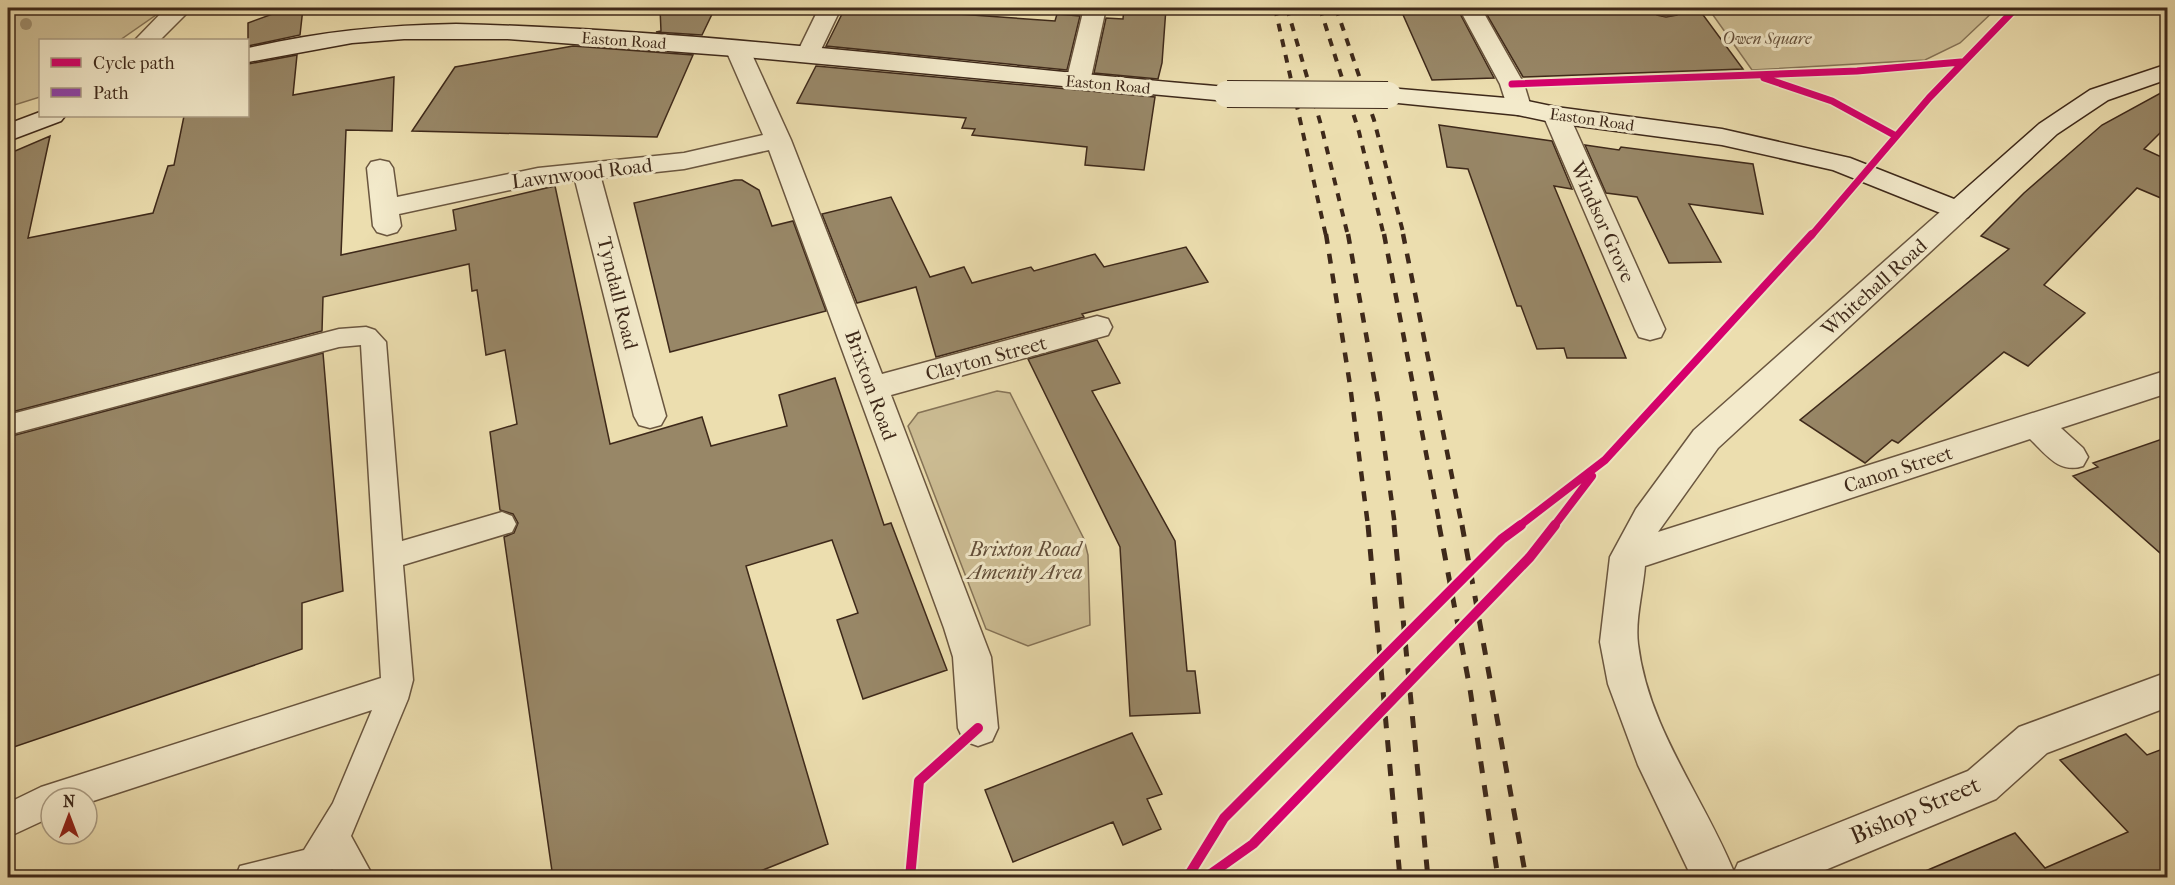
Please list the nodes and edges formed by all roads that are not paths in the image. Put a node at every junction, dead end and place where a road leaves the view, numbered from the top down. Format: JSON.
{"nodes":[{"id":1,"x":181,"y":8,"type":"edge"},
{"id":2,"x":830,"y":8,"type":"edge"},
{"id":3,"x":1095,"y":8,"type":"edge"},
{"id":4,"x":1470,"y":8,"type":"edge"},
{"id":5,"x":148,"y":39,"type":"edge"},
{"id":6,"x":737,"y":48,"type":"junction"},
{"id":7,"x":809,"y":54,"type":"junction"},
{"id":8,"x":249,"y":55,"type":"edge"},
{"id":9,"x":2168,"y":71,"type":"edge"},
{"id":10,"x":1078,"y":82,"type":"junction"},
{"id":11,"x":1518,"y":107,"type":"junction"},
{"id":12,"x":1556,"y":115,"type":"junction"},
{"id":13,"x":49,"y":117,"type":"edge"},
{"id":14,"x":8,"y":133,"type":"edge"},
{"id":15,"x":778,"y":140,"type":"junction"},
{"id":16,"x":595,"y":164,"type":"junction"},
{"id":17,"x":380,"y":168,"type":"dead end"},
{"id":18,"x":1958,"y":211,"type":"junction"},
{"id":19,"x":1097,"y":327,"type":"dead end"},
{"id":20,"x":1650,"y":329,"type":"dead end"},
{"id":21,"x":2168,"y":381,"type":"edge"},
{"id":22,"x":874,"y":388,"type":"junction"},
{"id":23,"x":650,"y":416,"type":"dead end"},
{"id":24,"x":2035,"y":424,"type":"junction"},
{"id":25,"x":8,"y":425,"type":"edge"},
{"id":26,"x":2071,"y":457,"type":"dead end"},
{"id":27,"x":502,"y":524,"type":"dead end"},
{"id":28,"x":1628,"y":557,"type":"junction"},
{"id":29,"x":389,"y":558,"type":"junction"},
{"id":30,"x":395,"y":688,"type":"junction"},
{"id":31,"x":2168,"y":689,"type":"edge"},
{"id":32,"x":978,"y":729,"type":"dead end"},
{"id":33,"x":89,"y":786,"type":"edge"},
{"id":34,"x":39,"y":803,"type":"edge"},
{"id":35,"x":8,"y":821,"type":"edge"},
{"id":36,"x":319,"y":860,"type":"edge"},
{"id":37,"x":252,"y":878,"type":"edge"},
{"id":38,"x":357,"y":878,"type":"edge"},
{"id":39,"x":1715,"y":878,"type":"edge"},
{"id":40,"x":1753,"y":878,"type":"edge"}],
"edges":[{"from":1,"to":5,"type":"street"},
{"from":2,"to":7,"type":"street"},
{"from":3,"to":10,"type":"street"},
{"from":4,"to":11,"type":"street"},
{"from":6,"to":7,"type":"street","name":"Easton Road"},
{"from":6,"to":8,"type":"street","name":"Easton Road"},
{"from":6,"to":15,"type":"street","name":"Brixton Road"},
{"from":7,"to":10,"type":"street","name":"Easton Road"},
{"from":9,"to":18,"type":"street","name":"Whitehall Road"},
{"from":10,"to":11,"type":"street","name":"Easton Road","bridge":true},
{"from":11,"to":12,"type":"street","name":"Easton Road"},
{"from":12,"to":18,"type":"street","name":"Easton Road"},
{"from":12,"to":20,"type":"street","name":"Windsor Grove"},
{"from":13,"to":14,"type":"street"},
{"from":15,"to":16,"type":"street","name":"Lawnwood Road"},
{"from":15,"to":22,"type":"street","name":"Brixton Road"},
{"from":16,"to":17,"type":"street","name":"Lawnwood Road"},
{"from":16,"to":23,"type":"street","name":"Tyndall Road"},
{"from":18,"to":28,"type":"street","name":"Whitehall Road"},
{"from":19,"to":22,"type":"street","name":"Clayton Street"},
{"from":21,"to":24,"type":"street","name":"Canon Street"},
{"from":22,"to":32,"type":"street","name":"Brixton Road"},
{"from":24,"to":26,"type":"street"},
{"from":24,"to":28,"type":"street","name":"Canon Street"},
{"from":25,"to":29,"type":"lane"},
{"from":27,"to":29,"type":"lane"},
{"from":28,"to":39,"type":"street"},
{"from":29,"to":30,"type":"lane"},
{"from":30,"to":33,"type":"lane"},
{"from":30,"to":36,"type":"lane"},
{"from":31,"to":40,"type":"street","name":"Bishop Street"},
{"from":34,"to":35,"type":"lane"},
{"from":36,"to":37,"type":"lane"},
{"from":36,"to":38,"type":"lane"}]}
